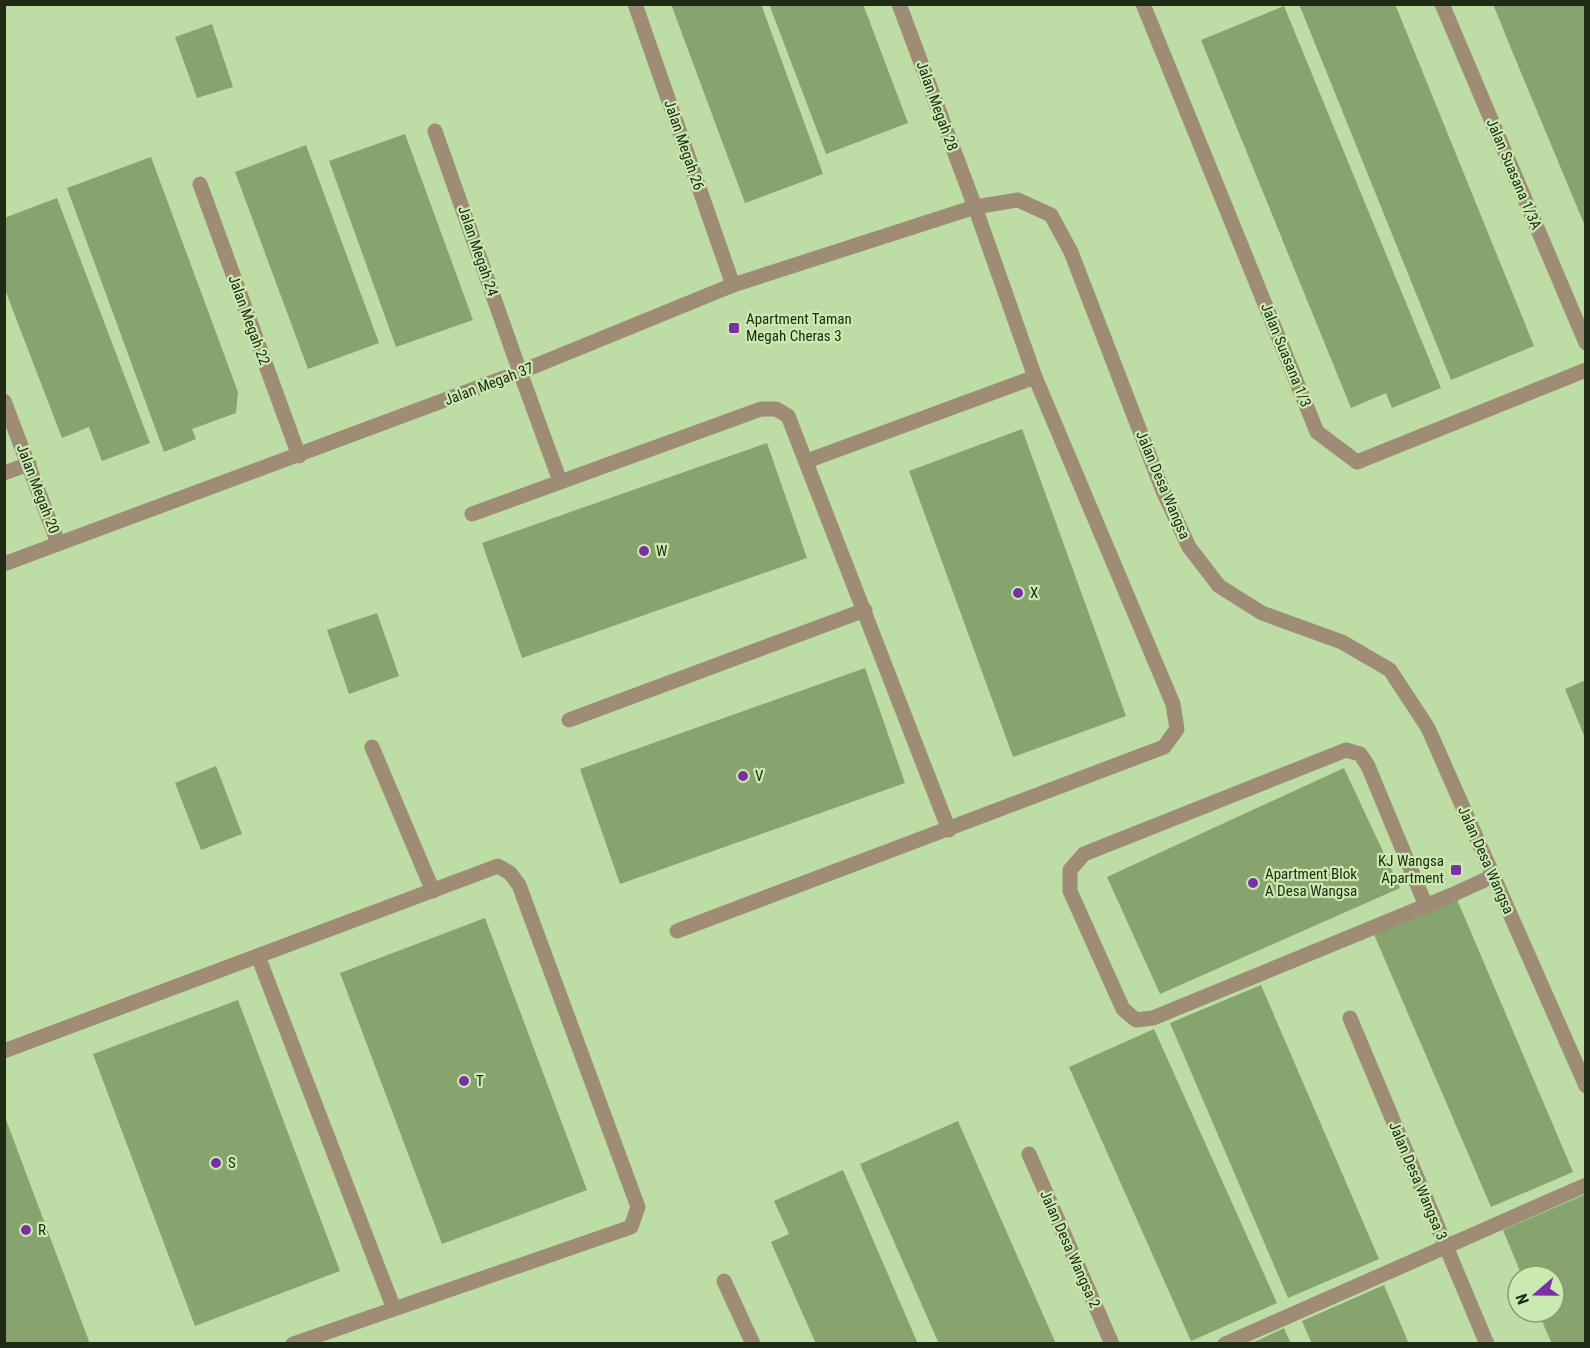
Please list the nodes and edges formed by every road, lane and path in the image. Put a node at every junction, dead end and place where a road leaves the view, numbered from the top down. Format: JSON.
{"nodes":[{"id":1,"x":635,"y":4,"type":"edge"},
{"id":2,"x":899,"y":4,"type":"edge"},
{"id":3,"x":1143,"y":4,"type":"edge"},
{"id":4,"x":1442,"y":4,"type":"edge"},
{"id":5,"x":435,"y":131,"type":"dead end"},
{"id":6,"x":200,"y":184,"type":"dead end"},
{"id":7,"x":975,"y":207,"type":"junction"},
{"id":8,"x":733,"y":285,"type":"junction"},
{"id":9,"x":1586,"y":343,"type":"edge"},
{"id":10,"x":1586,"y":370,"type":"edge"},
{"id":11,"x":520,"y":372,"type":"junction"},
{"id":12,"x":1035,"y":377,"type":"junction"},
{"id":13,"x":4,"y":401,"type":"edge"},
{"id":14,"x":299,"y":456,"type":"junction"},
{"id":15,"x":807,"y":461,"type":"junction"},
{"id":16,"x":29,"y":464,"type":"junction"},
{"id":17,"x":4,"y":473,"type":"edge"},
{"id":18,"x":560,"y":481,"type":"junction"},
{"id":19,"x":472,"y":514,"type":"dead end"},
{"id":20,"x":58,"y":543,"type":"junction"},
{"id":21,"x":4,"y":564,"type":"edge"},
{"id":22,"x":866,"y":610,"type":"junction"},
{"id":23,"x":569,"y":720,"type":"dead end"},
{"id":24,"x":372,"y":747,"type":"dead end"},
{"id":25,"x":949,"y":830,"type":"junction"},
{"id":26,"x":1493,"y":876,"type":"junction"},
{"id":27,"x":433,"y":891,"type":"junction"},
{"id":28,"x":1426,"y":906,"type":"junction"},
{"id":29,"x":677,"y":931,"type":"dead end"},
{"id":30,"x":258,"y":956,"type":"junction"},
{"id":31,"x":1350,"y":1017,"type":"dead end"},
{"id":32,"x":4,"y":1051,"type":"edge"},
{"id":33,"x":1586,"y":1086,"type":"edge"},
{"id":34,"x":1029,"y":1154,"type":"dead end"},
{"id":35,"x":1586,"y":1185,"type":"edge"},
{"id":36,"x":1446,"y":1246,"type":"junction"},
{"id":37,"x":723,"y":1281,"type":"dead end"},
{"id":38,"x":394,"y":1309,"type":"junction"},
{"id":39,"x":293,"y":1344,"type":"edge"},
{"id":40,"x":753,"y":1344,"type":"edge"},
{"id":41,"x":1112,"y":1344,"type":"edge"},
{"id":42,"x":1225,"y":1344,"type":"edge"},
{"id":43,"x":1487,"y":1344,"type":"edge"}],
"edges":[{"from":1,"to":8,"type":"street","name":"Jalan Megah 26"},
{"from":2,"to":7,"type":"street","name":"Jalan Megah 28"},
{"from":3,"to":10,"type":"street","name":"Jalan Suasana 1/3"},
{"from":4,"to":9,"type":"street","name":"Jalan Suasana 1/3A"},
{"from":5,"to":11,"type":"street","name":"Jalan Megah 24"},
{"from":6,"to":14,"type":"street","name":"Jalan Megah 22"},
{"from":7,"to":8,"type":"street","name":"Jalan Megah 37"},
{"from":7,"to":12,"type":"street","name":"Jalan Megah 28"},
{"from":7,"to":26,"type":"street","name":"Jalan Desa Wangsa"},
{"from":8,"to":11,"type":"street","name":"Jalan Megah 37"},
{"from":11,"to":14,"type":"street","name":"Jalan Megah 37"},
{"from":11,"to":18,"type":"street","name":"Jalan Megah 24"},
{"from":12,"to":15,"type":"street"},
{"from":12,"to":25,"type":"street","name":"Jalan Megah 28"},
{"from":13,"to":16,"type":"street","name":"Jalan Megah 20"},
{"from":14,"to":20,"type":"street","name":"Jalan Megah 37"},
{"from":15,"to":18,"type":"street"},
{"from":15,"to":22,"type":"street"},
{"from":16,"to":17,"type":"street"},
{"from":16,"to":20,"type":"street","name":"Jalan Megah 20"},
{"from":18,"to":19,"type":"street"},
{"from":20,"to":21,"type":"street","name":"Jalan Megah 37"},
{"from":22,"to":23,"type":"street"},
{"from":22,"to":25,"type":"street"},
{"from":24,"to":27,"type":"street"},
{"from":25,"to":29,"type":"street","name":"Jalan Megah 28"},
{"from":26,"to":28,"type":"street"},
{"from":26,"to":33,"type":"street","name":"Jalan Desa Wangsa"},
{"from":27,"to":30,"type":"street"},
{"from":27,"to":38,"type":"street"},
{"from":28,"to":28,"type":"street"},
{"from":30,"to":32,"type":"street"},
{"from":30,"to":38,"type":"street"},
{"from":31,"to":36,"type":"street","name":"Jalan Desa Wangsa 3"},
{"from":34,"to":41,"type":"street","name":"Jalan Desa Wangsa 2"},
{"from":35,"to":36,"type":"street"},
{"from":36,"to":42,"type":"street"},
{"from":36,"to":43,"type":"street","name":"Jalan Desa Wangsa 3"},
{"from":37,"to":40,"type":"street"},
{"from":38,"to":39,"type":"street"}]}
